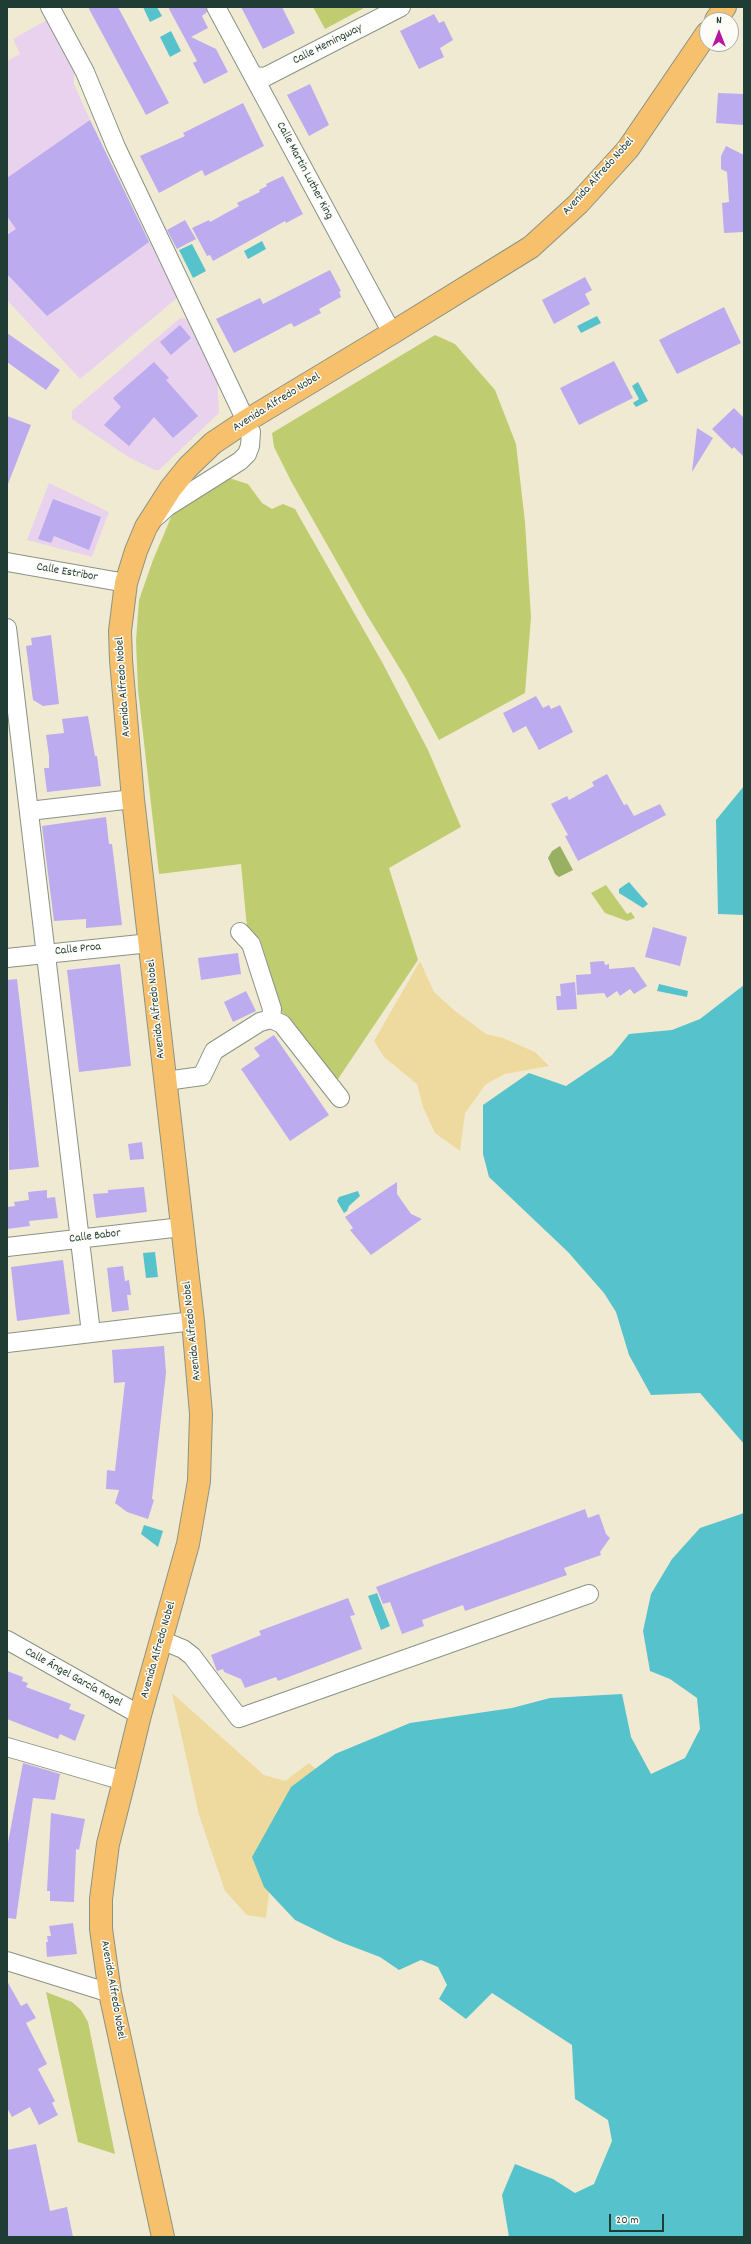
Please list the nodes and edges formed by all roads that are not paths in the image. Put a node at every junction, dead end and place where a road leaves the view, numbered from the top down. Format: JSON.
{"nodes":[{"id":1,"x":50,"y":7,"type":"edge"},
{"id":2,"x":216,"y":7,"type":"edge"},
{"id":3,"x":401,"y":7,"type":"edge"},
{"id":4,"x":699,"y":45,"type":"edge"},
{"id":5,"x":254,"y":76,"type":"junction"},
{"id":6,"x":392,"y":333,"type":"junction"},
{"id":7,"x":248,"y":426,"type":"junction"},
{"id":8,"x":146,"y":527,"type":"junction"},
{"id":9,"x":7,"y":562,"type":"edge"},
{"id":10,"x":126,"y":583,"type":"junction"},
{"id":11,"x":7,"y":628,"type":"edge"},
{"id":12,"x":133,"y":799,"type":"junction"},
{"id":13,"x":29,"y":811,"type":"junction"},
{"id":14,"x":240,"y":932,"type":"dead end"},
{"id":15,"x":150,"y":943,"type":"junction"},
{"id":16,"x":46,"y":954,"type":"junction"},
{"id":17,"x":7,"y":958,"type":"edge"},
{"id":18,"x":272,"y":1019,"type":"junction"},
{"id":19,"x":166,"y":1081,"type":"junction"},
{"id":20,"x":340,"y":1098,"type":"dead end"},
{"id":21,"x":182,"y":1227,"type":"junction"},
{"id":22,"x":80,"y":1239,"type":"junction"},
{"id":23,"x":7,"y":1247,"type":"edge"},
{"id":24,"x":193,"y":1321,"type":"junction"},
{"id":25,"x":91,"y":1333,"type":"junction"},
{"id":26,"x":7,"y":1342,"type":"edge"},
{"id":27,"x":589,"y":1594,"type":"dead end"},
{"id":28,"x":7,"y":1640,"type":"edge"},
{"id":29,"x":161,"y":1640,"type":"junction"},
{"id":30,"x":140,"y":1715,"type":"junction"},
{"id":31,"x":7,"y":1747,"type":"edge"},
{"id":32,"x":124,"y":1781,"type":"junction"},
{"id":33,"x":7,"y":1961,"type":"edge"},
{"id":34,"x":110,"y":1993,"type":"junction"},
{"id":35,"x":163,"y":2237,"type":"edge"}],
"edges":[{"from":1,"to":7,"type":"street"},
{"from":2,"to":5,"type":"street","name":"Calle Martin Luther King"},
{"from":3,"to":5,"type":"street","name":"Calle Hemingway"},
{"from":4,"to":6,"type":"main road","name":"Avenida Alfredo Nobel"},
{"from":5,"to":6,"type":"street","name":"Calle Martin Luther King"},
{"from":6,"to":7,"type":"main road","name":"Avenida Alfredo Nobel"},
{"from":7,"to":8,"type":"main road","name":"Avenida Alfredo Nobel"},
{"from":7,"to":8,"type":"street"},
{"from":8,"to":10,"type":"main road","name":"Avenida Alfredo Nobel"},
{"from":9,"to":10,"type":"street","name":"Calle Estribor"},
{"from":10,"to":12,"type":"main road","name":"Avenida Alfredo Nobel"},
{"from":11,"to":13,"type":"street"},
{"from":12,"to":13,"type":"street"},
{"from":12,"to":15,"type":"main road","name":"Avenida Alfredo Nobel"},
{"from":13,"to":16,"type":"street"},
{"from":14,"to":18,"type":"street"},
{"from":15,"to":16,"type":"street","name":"Calle Proa"},
{"from":15,"to":19,"type":"main road","name":"Avenida Alfredo Nobel"},
{"from":16,"to":17,"type":"street","name":"Calle Proa"},
{"from":16,"to":22,"type":"street"},
{"from":18,"to":19,"type":"street"},
{"from":18,"to":20,"type":"street"},
{"from":19,"to":21,"type":"main road","name":"Avenida Alfredo Nobel"},
{"from":21,"to":22,"type":"street","name":"Calle Babor"},
{"from":21,"to":24,"type":"main road","name":"Avenida Alfredo Nobel"},
{"from":22,"to":23,"type":"street","name":"Calle Babor"},
{"from":22,"to":25,"type":"street"},
{"from":24,"to":25,"type":"street"},
{"from":24,"to":29,"type":"main road","name":"Avenida Alfredo Nobel"},
{"from":25,"to":26,"type":"street"},
{"from":27,"to":29,"type":"street"},
{"from":28,"to":30,"type":"street","name":"Calle Ángel García Rogel"},
{"from":29,"to":30,"type":"main road","name":"Avenida Alfredo Nobel"},
{"from":30,"to":32,"type":"main road","name":"Avenida Alfredo Nobel"},
{"from":31,"to":32,"type":"street"},
{"from":32,"to":34,"type":"main road","name":"Avenida Alfredo Nobel"},
{"from":33,"to":34,"type":"street"},
{"from":34,"to":35,"type":"main road","name":"Avenida Alfredo Nobel"}]}
